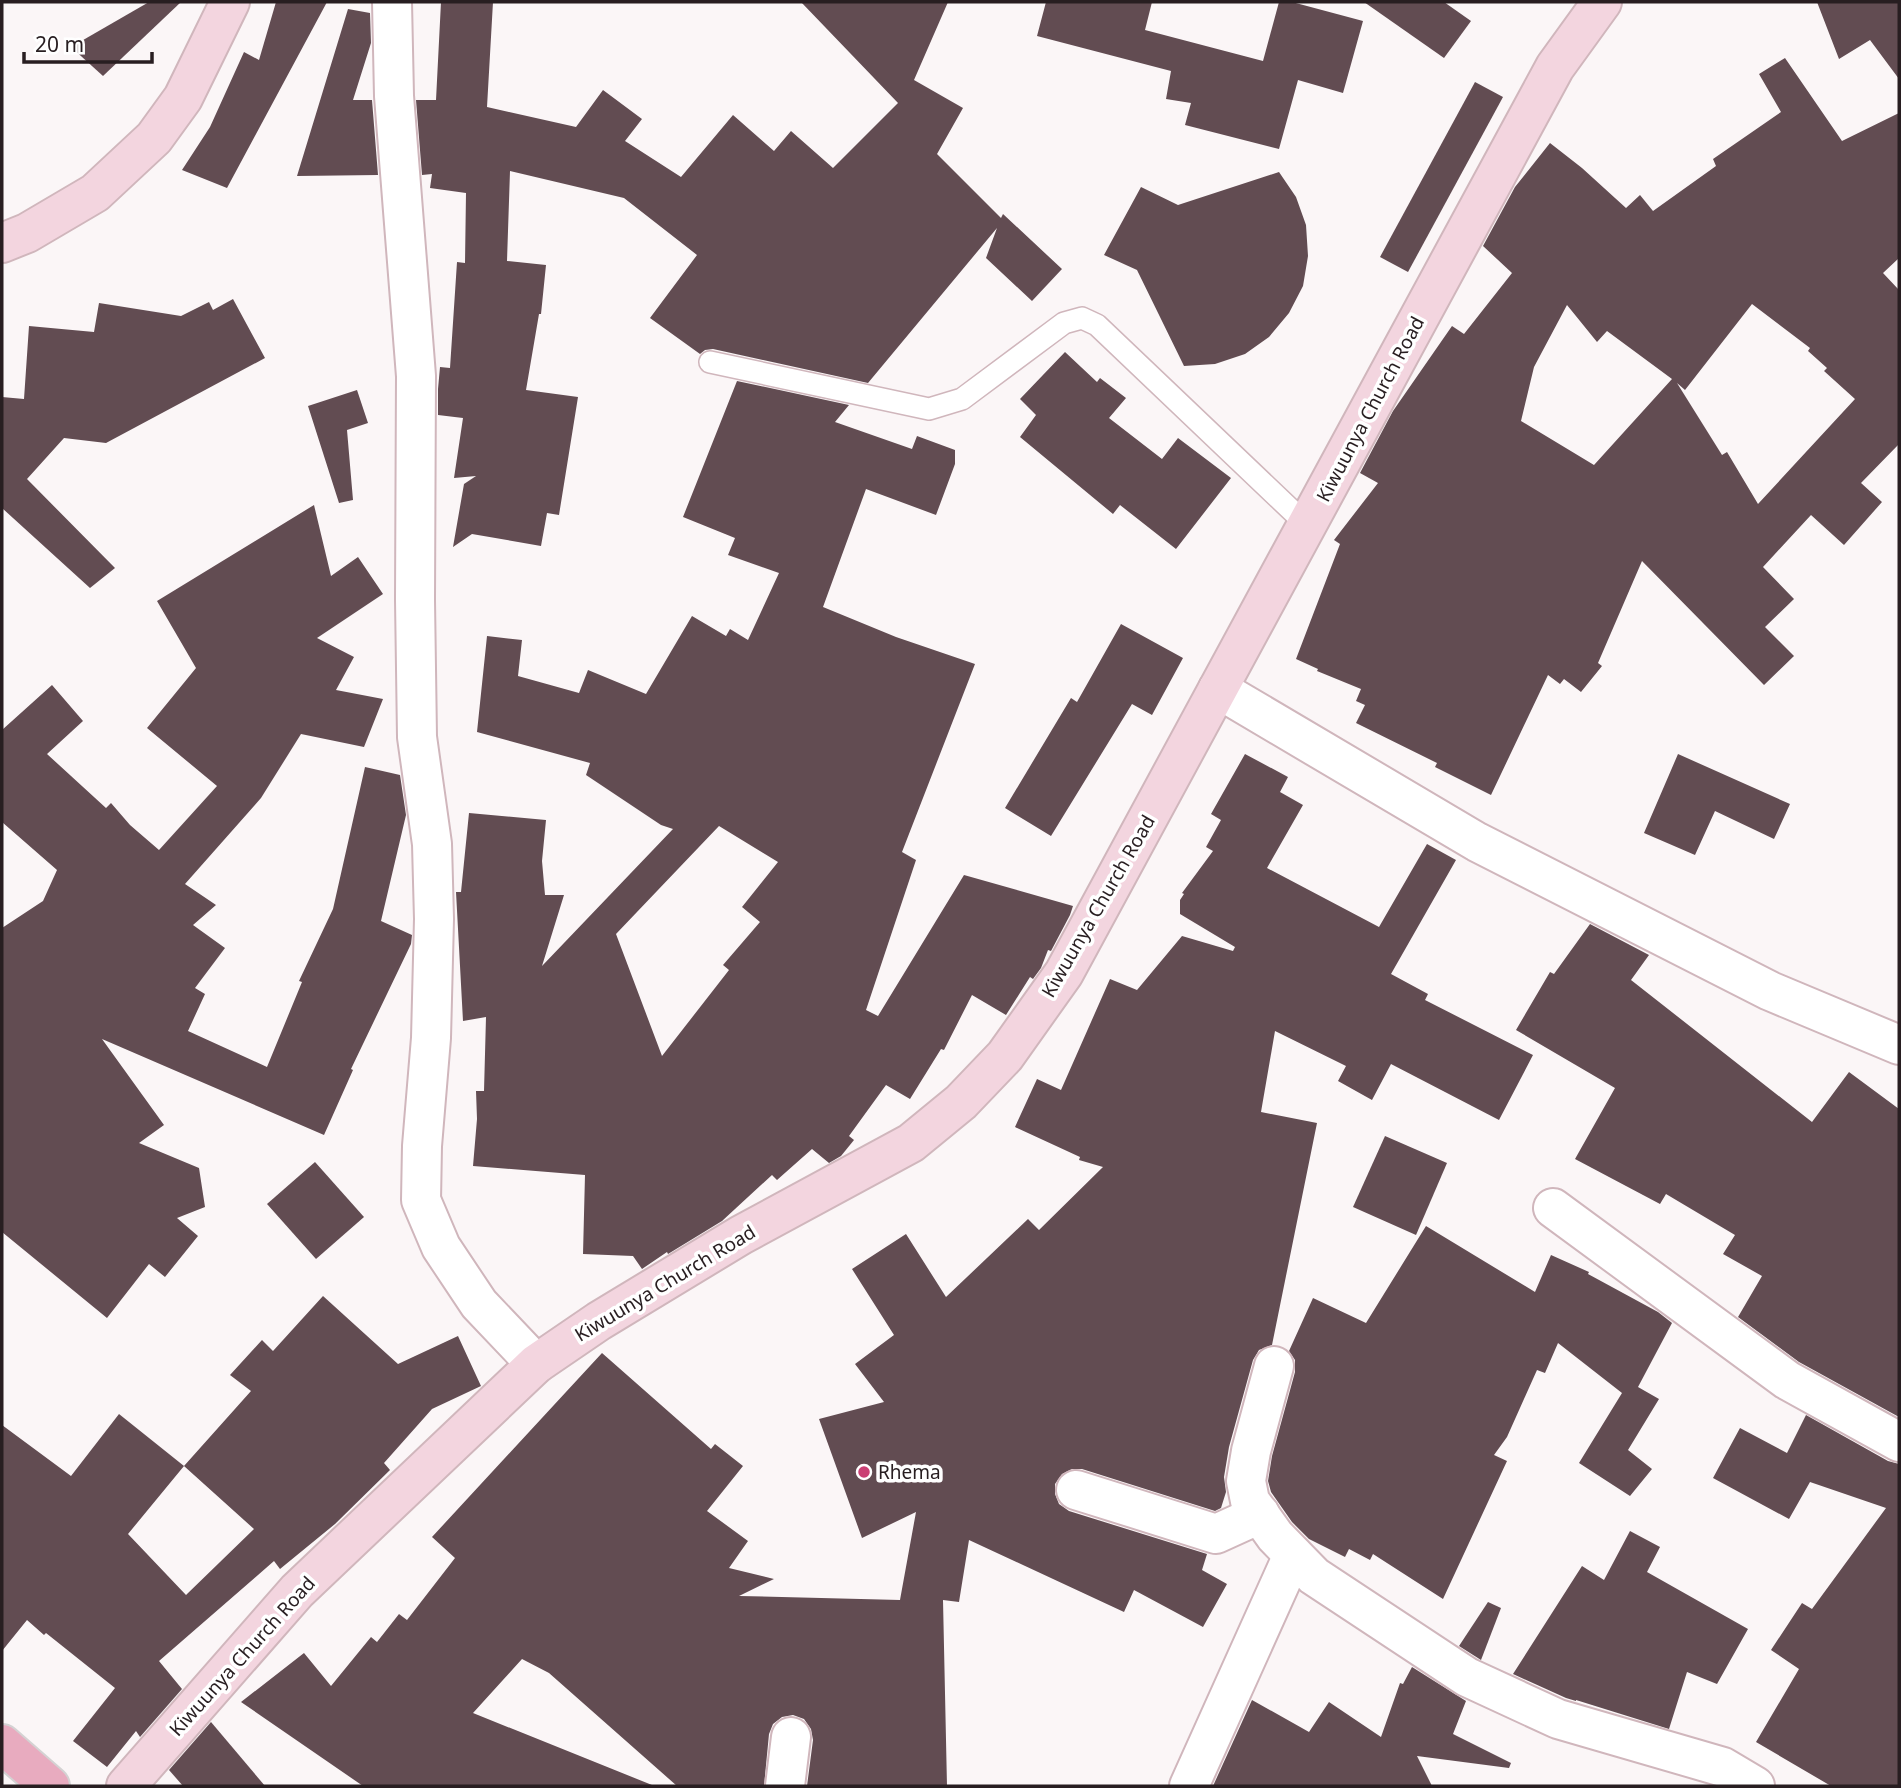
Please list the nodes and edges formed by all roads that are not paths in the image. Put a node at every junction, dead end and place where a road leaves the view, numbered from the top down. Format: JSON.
{"nodes":[{"id":1,"x":230,"y":2,"type":"edge"},
{"id":2,"x":392,"y":2,"type":"edge"},
{"id":3,"x":1602,"y":2,"type":"edge"},
{"id":4,"x":2,"y":243,"type":"edge"},
{"id":5,"x":710,"y":362,"type":"dead end"},
{"id":6,"x":1307,"y":525,"type":"junction"},
{"id":7,"x":1218,"y":690,"type":"junction"},
{"id":8,"x":1899,"y":1045,"type":"edge"},
{"id":9,"x":1553,"y":1208,"type":"dead end"},
{"id":10,"x":536,"y":1364,"type":"junction"},
{"id":11,"x":1273,"y":1366,"type":"dead end"},
{"id":12,"x":1899,"y":1442,"type":"edge"},
{"id":13,"x":1076,"y":1490,"type":"dead end"},
{"id":14,"x":1260,"y":1514,"type":"junction"},
{"id":15,"x":1293,"y":1555,"type":"junction"},
{"id":16,"x":790,"y":1737,"type":"dead end"},
{"id":17,"x":2,"y":1744,"type":"edge"},
{"id":18,"x":50,"y":1786,"type":"edge"},
{"id":19,"x":126,"y":1786,"type":"edge"},
{"id":20,"x":785,"y":1786,"type":"edge"},
{"id":21,"x":1189,"y":1786,"type":"edge"},
{"id":22,"x":1755,"y":1786,"type":"edge"}],
"edges":[{"from":1,"to":4,"type":"street"},
{"from":2,"to":10,"type":"street"},
{"from":3,"to":6,"type":"street","name":"Kiwuunya Church Road"},
{"from":5,"to":6,"type":"lane"},
{"from":6,"to":7,"type":"street","name":"Kiwuunya Church Road"},
{"from":7,"to":8,"type":"street"},
{"from":7,"to":10,"type":"street","name":"Kiwuunya Church Road"},
{"from":9,"to":12,"type":"street"},
{"from":10,"to":19,"type":"street","name":"Kiwuunya Church Road"},
{"from":11,"to":14,"type":"street"},
{"from":13,"to":14,"type":"street"},
{"from":14,"to":15,"type":"street"},
{"from":15,"to":21,"type":"street"},
{"from":15,"to":22,"type":"street"},
{"from":16,"to":20,"type":"street"},
{"from":17,"to":18,"type":"main road"}]}
